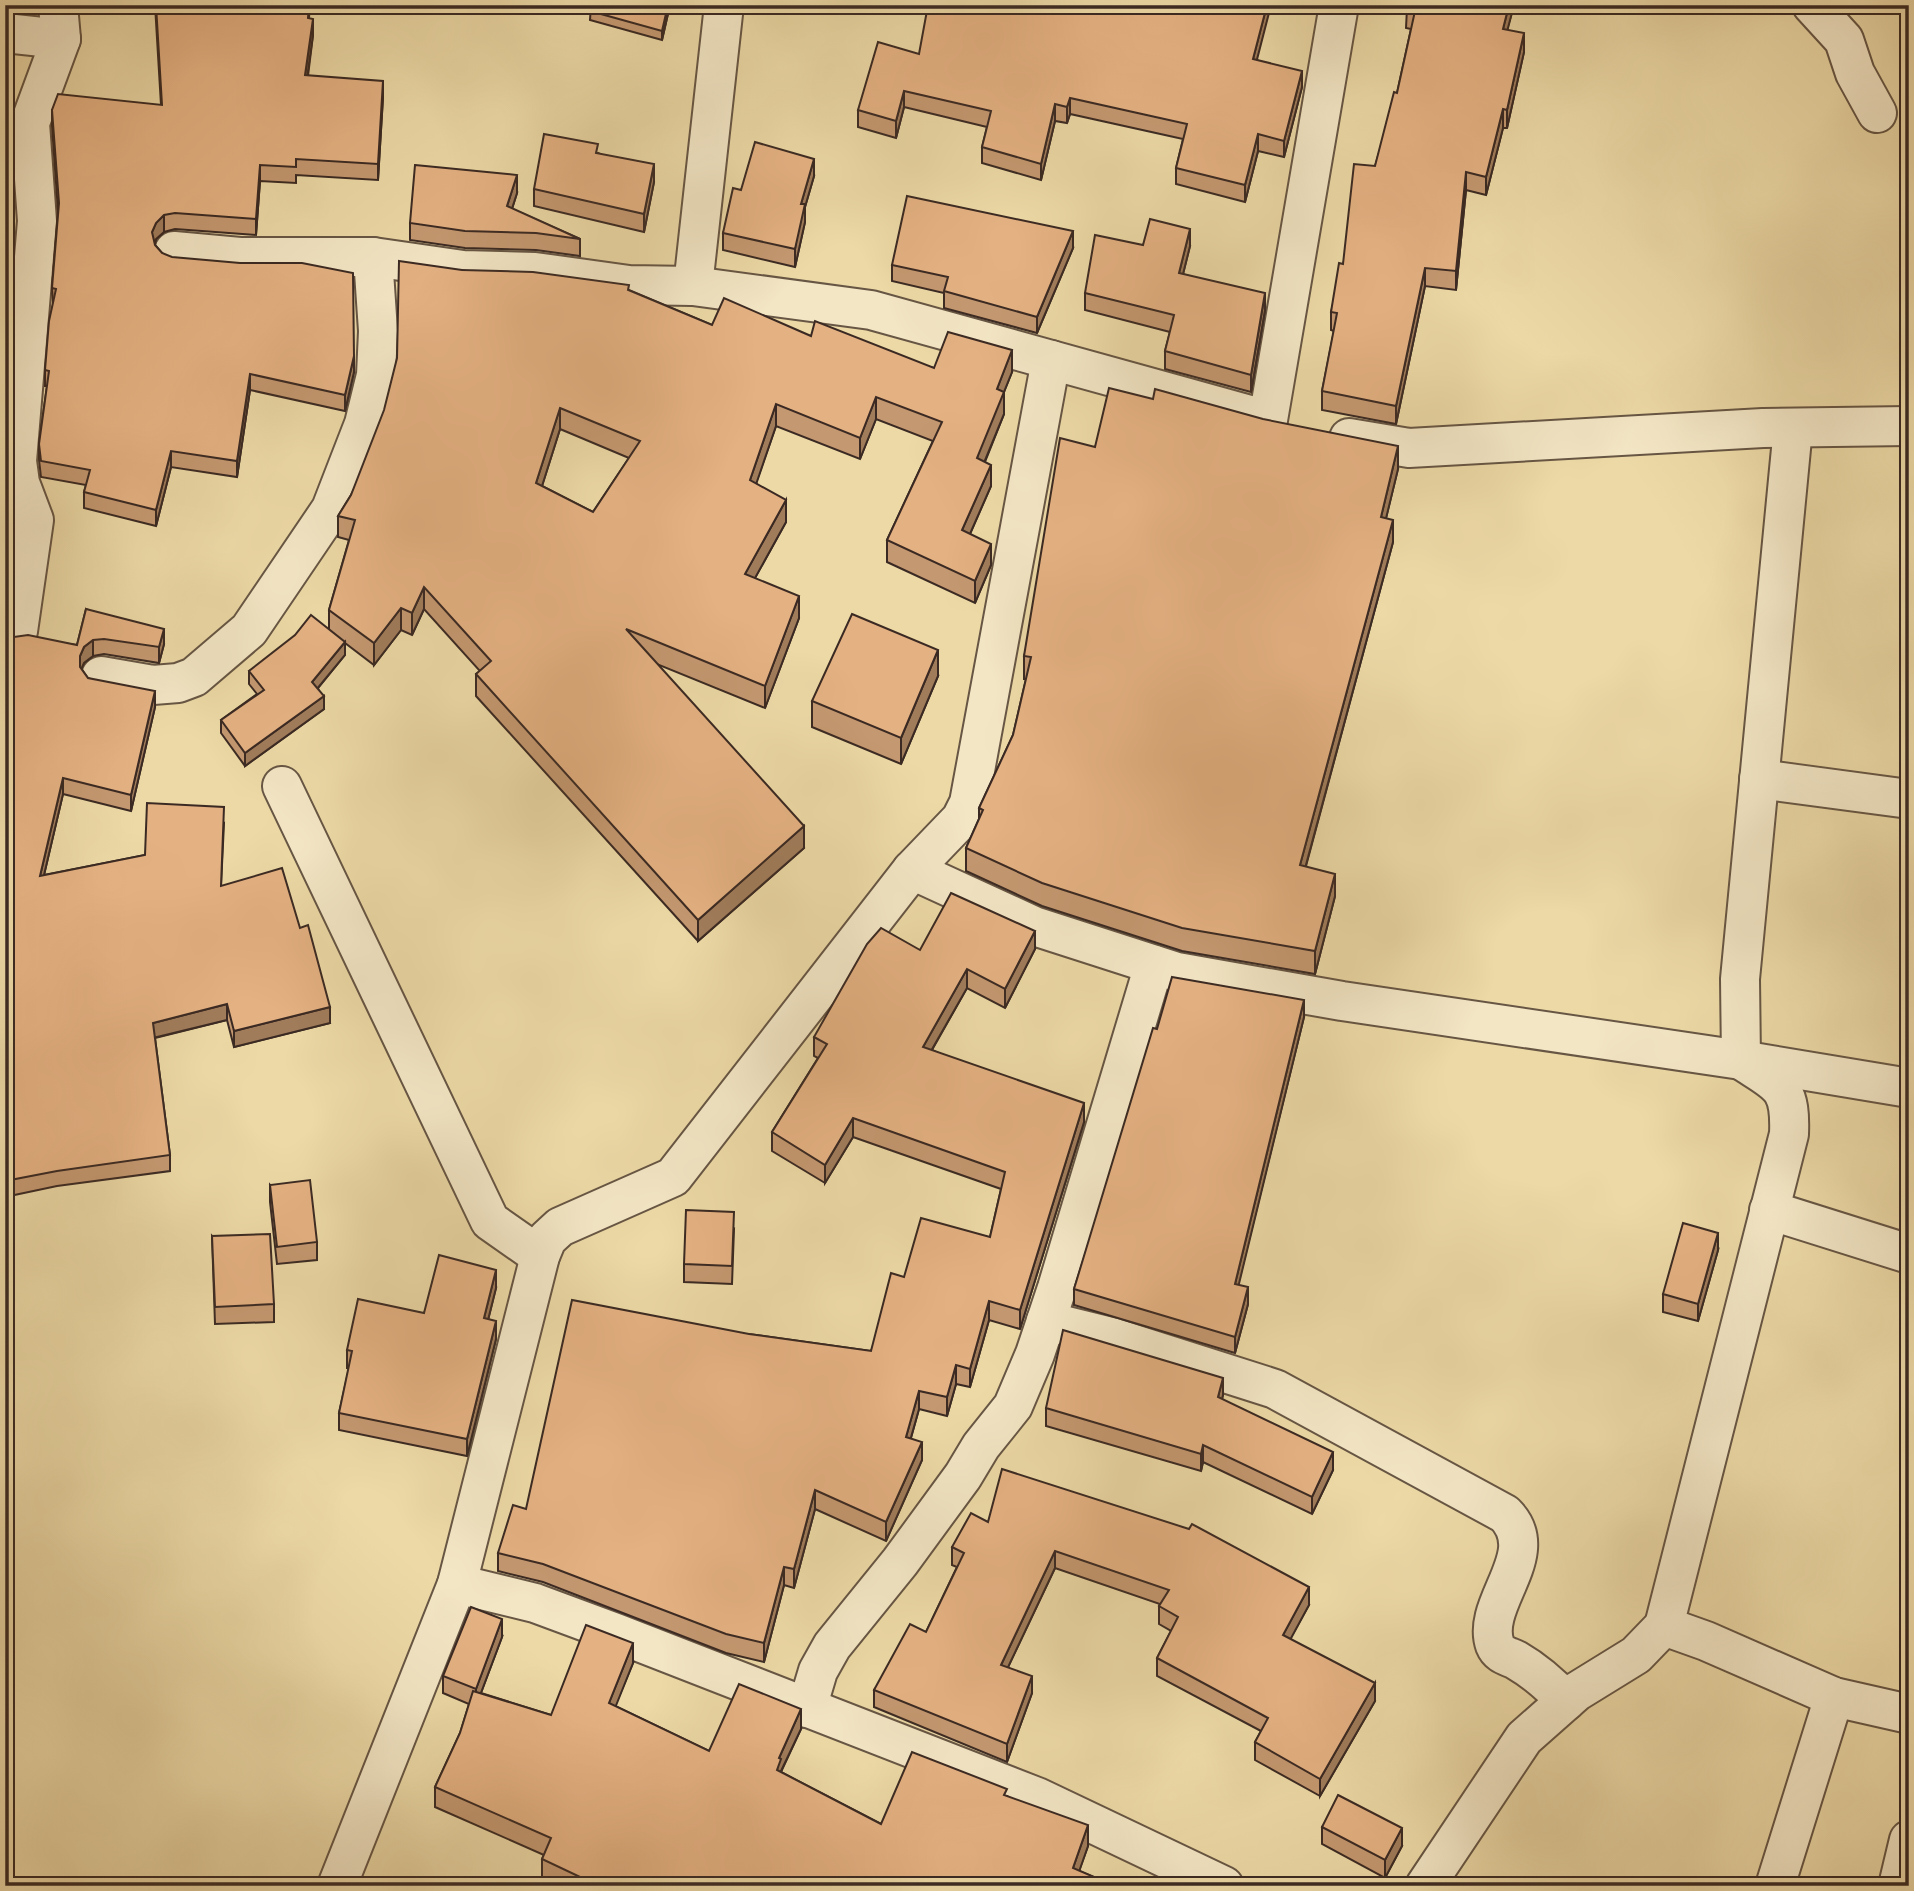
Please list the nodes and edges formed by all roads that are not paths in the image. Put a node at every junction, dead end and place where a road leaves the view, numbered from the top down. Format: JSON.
{"nodes":[{"id":1,"x":724,"y":5,"type":"edge"},
{"id":2,"x":1339,"y":5,"type":"edge"},
{"id":3,"x":1812,"y":5,"type":"edge"},
{"id":4,"x":60,"y":22,"type":"edge"},
{"id":5,"x":5,"y":33,"type":"edge"},
{"id":6,"x":1877,"y":113,"type":"dead end"},
{"id":7,"x":174,"y":251,"type":"dead end"},
{"id":8,"x":373,"y":257,"type":"junction"},
{"id":9,"x":693,"y":286,"type":"junction"},
{"id":10,"x":1051,"y":360,"type":"junction"},
{"id":11,"x":1295,"y":426,"type":"junction"},
{"id":12,"x":1909,"y":426,"type":"edge"},
{"id":13,"x":1793,"y":428,"type":"junction"},
{"id":14,"x":18,"y":631,"type":"dead end"},
{"id":15,"x":101,"y":676,"type":"dead end"},
{"id":16,"x":1759,"y":779,"type":"junction"},
{"id":17,"x":282,"y":786,"type":"dead end"},
{"id":18,"x":1909,"y":799,"type":"edge"},
{"id":19,"x":912,"y":870,"type":"junction"},
{"id":20,"x":1154,"y":965,"type":"junction"},
{"id":21,"x":1741,"y":1060,"type":"junction"},
{"id":22,"x":1909,"y":1088,"type":"edge"},
{"id":23,"x":1769,"y":1210,"type":"junction"},
{"id":24,"x":1909,"y":1254,"type":"edge"},
{"id":25,"x":540,"y":1256,"type":"junction"},
{"id":26,"x":1046,"y":1321,"type":"junction"},
{"id":27,"x":457,"y":1584,"type":"junction"},
{"id":28,"x":1664,"y":1626,"type":"junction"},
{"id":29,"x":1834,"y":1697,"type":"junction"},
{"id":30,"x":1566,"y":1701,"type":"junction"},
{"id":31,"x":807,"y":1708,"type":"junction"},
{"id":32,"x":1909,"y":1714,"type":"edge"},
{"id":33,"x":1909,"y":1840,"type":"edge"},
{"id":34,"x":337,"y":1886,"type":"edge"},
{"id":35,"x":1224,"y":1886,"type":"edge"},
{"id":36,"x":1425,"y":1886,"type":"edge"},
{"id":37,"x":1775,"y":1886,"type":"edge"},
{"id":38,"x":1898,"y":1886,"type":"edge"}],
"edges":[{"from":1,"to":9,"type":"street"},
{"from":2,"to":11,"type":"street"},
{"from":3,"to":6,"type":"street"},
{"from":4,"to":5,"type":"street"},
{"from":4,"to":14,"type":"street"},
{"from":7,"to":8,"type":"street"},
{"from":8,"to":9,"type":"street"},
{"from":8,"to":15,"type":"street"},
{"from":9,"to":10,"type":"street"},
{"from":10,"to":11,"type":"street"},
{"from":10,"to":19,"type":"street"},
{"from":11,"to":13,"type":"street"},
{"from":12,"to":13,"type":"street"},
{"from":13,"to":16,"type":"street"},
{"from":16,"to":18,"type":"street"},
{"from":16,"to":21,"type":"street"},
{"from":17,"to":25,"type":"street"},
{"from":19,"to":20,"type":"street"},
{"from":19,"to":25,"type":"street"},
{"from":20,"to":21,"type":"street"},
{"from":20,"to":26,"type":"street"},
{"from":21,"to":22,"type":"street"},
{"from":21,"to":23,"type":"street"},
{"from":23,"to":24,"type":"street"},
{"from":23,"to":28,"type":"street"},
{"from":25,"to":27,"type":"street"},
{"from":26,"to":30,"type":"street"},
{"from":26,"to":31,"type":"street"},
{"from":27,"to":31,"type":"street"},
{"from":27,"to":34,"type":"street"},
{"from":28,"to":29,"type":"street"},
{"from":28,"to":30,"type":"street"},
{"from":29,"to":32,"type":"street"},
{"from":29,"to":37,"type":"street"},
{"from":30,"to":36,"type":"street"},
{"from":31,"to":35,"type":"street"},
{"from":33,"to":38,"type":"street"}]}
